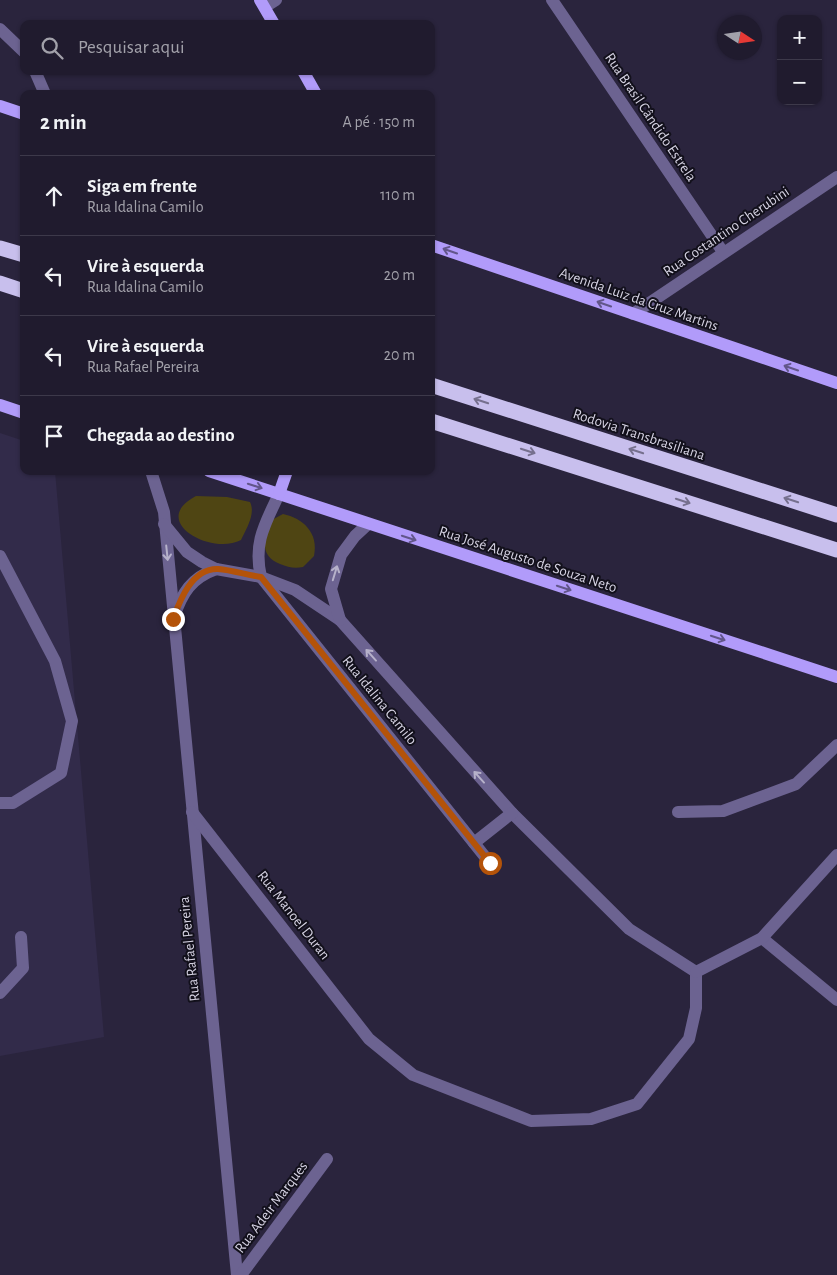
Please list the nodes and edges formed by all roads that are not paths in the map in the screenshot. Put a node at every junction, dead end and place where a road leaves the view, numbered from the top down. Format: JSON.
{"nodes":[{"id":1,"x":276,"y":0,"type":"edge"},
{"id":2,"x":552,"y":0,"type":"edge"},
{"id":3,"x":262,"y":4,"type":"edge"},
{"id":4,"x":272,"y":20,"type":"edge"},
{"id":5,"x":0,"y":29,"type":"edge"},
{"id":6,"x":20,"y":48,"type":"edge"},
{"id":7,"x":36,"y":75,"type":"edge"},
{"id":8,"x":304,"y":75,"type":"edge"},
{"id":9,"x":43,"y":90,"type":"edge"},
{"id":10,"x":314,"y":90,"type":"edge"},
{"id":11,"x":0,"y":106,"type":"edge"},
{"id":12,"x":20,"y":113,"type":"edge"},
{"id":13,"x":837,"y":177,"type":"edge"},
{"id":14,"x":435,"y":246,"type":"edge"},
{"id":15,"x":0,"y":248,"type":"edge"},
{"id":16,"x":723,"y":252,"type":"junction"},
{"id":17,"x":20,"y":254,"type":"edge"},
{"id":18,"x":0,"y":283,"type":"edge"},
{"id":19,"x":20,"y":290,"type":"edge"},
{"id":20,"x":633,"y":314,"type":"junction"},
{"id":21,"x":837,"y":383,"type":"edge"},
{"id":22,"x":435,"y":386,"type":"edge"},
{"id":23,"x":0,"y":405,"type":"edge"},
{"id":24,"x":20,"y":412,"type":"edge"},
{"id":25,"x":435,"y":421,"type":"edge"},
{"id":26,"x":153,"y":475,"type":"edge"},
{"id":27,"x":220,"y":475,"type":"edge"},
{"id":28,"x":286,"y":475,"type":"edge"},
{"id":29,"x":279,"y":494,"type":"junction"},
{"id":30,"x":837,"y":515,"type":"edge"},
{"id":31,"x":164,"y":524,"type":"junction"},
{"id":32,"x":368,"y":524,"type":"junction"},
{"id":33,"x":837,"y":550,"type":"edge"},
{"id":34,"x":0,"y":556,"type":"edge"},
{"id":35,"x":216,"y":569,"type":"junction"},
{"id":36,"x":261,"y":577,"type":"junction"},
{"id":37,"x":173,"y":619,"type":"junction"},
{"id":38,"x":340,"y":620,"type":"junction"},
{"id":39,"x":837,"y":677,"type":"edge"},
{"id":40,"x":837,"y":745,"type":"edge"},
{"id":41,"x":0,"y":803,"type":"edge"},
{"id":42,"x":192,"y":812,"type":"junction"},
{"id":43,"x":678,"y":812,"type":"dead end"},
{"id":44,"x":512,"y":813,"type":"junction"},
{"id":45,"x":474,"y":843,"type":"junction"},
{"id":46,"x":837,"y":855,"type":"edge"},
{"id":47,"x":490,"y":863,"type":"dead end"},
{"id":48,"x":22,"y":937,"type":"dead end"},
{"id":49,"x":762,"y":938,"type":"junction"},
{"id":50,"x":696,"y":972,"type":"junction"},
{"id":51,"x":0,"y":993,"type":"edge"},
{"id":52,"x":837,"y":1000,"type":"edge"},
{"id":53,"x":327,"y":1159,"type":"dead end"},
{"id":54,"x":239,"y":1275,"type":"edge"}],
"edges":[{"from":1,"to":3,"type":"street"},
{"from":2,"to":16,"type":"street","name":"Rua Brasil Cândido Estrela"},
{"from":3,"to":4,"type":"main road"},
{"from":5,"to":6,"type":"street"},
{"from":7,"to":9,"type":"street"},
{"from":8,"to":10,"type":"main road"},
{"from":11,"to":12,"type":"main road"},
{"from":13,"to":16,"type":"street","name":"Rua Costantino Cherubini"},
{"from":20,"to":14,"type":"main road","name":"Avenida Luiz da Cruz Martins","one_way":true},
{"from":15,"to":17,"type":"highway"},
{"from":16,"to":20,"type":"street","name":"Rua Costantino Cherubini"},
{"from":18,"to":19,"type":"highway"},
{"from":21,"to":20,"type":"main road","name":"Avenida Luiz da Cruz Martins","one_way":true},
{"from":30,"to":22,"type":"highway","name":"Rodovia Transbrasiliana","one_way":true},
{"from":23,"to":24,"type":"main road"},
{"from":25,"to":33,"type":"highway","one_way":true},
{"from":26,"to":31,"type":"street","name":"Rua Rafael Pereira"},
{"from":27,"to":29,"type":"main road","name":"Rua José Augusto de Souza Neto","one_way":true},
{"from":28,"to":29,"type":"main road"},
{"from":29,"to":32,"type":"main road","name":"Rua José Augusto de Souza Neto"},
{"from":29,"to":36,"type":"street"},
{"from":31,"to":35,"type":"street","name":"Rua Idalina Camilo"},
{"from":31,"to":37,"type":"street","name":"Rua Rafael Pereira","one_way":true},
{"from":38,"to":32,"type":"street","name":"Rua Idalina Camilo","one_way":true},
{"from":32,"to":39,"type":"main road","name":"Rua José Augusto de Souza Neto","one_way":true},
{"from":34,"to":41,"type":"street"},
{"from":35,"to":36,"type":"street","name":"Rua Idalina Camilo"},
{"from":35,"to":37,"type":"street"},
{"from":36,"to":38,"type":"street","name":"Rua Idalina Camilo"},
{"from":36,"to":45,"type":"street","name":"Rua Idalina Camilo"},
{"from":37,"to":42,"type":"street","name":"Rua Rafael Pereira"},
{"from":44,"to":38,"type":"street","name":"Rua Idalina Camilo","one_way":true},
{"from":40,"to":43,"type":"street"},
{"from":42,"to":50,"type":"street","name":"Rua Manoel Duran"},
{"from":42,"to":54,"type":"street","name":"Rua Rafael Pereira"},
{"from":44,"to":45,"type":"street"},
{"from":44,"to":50,"type":"street","name":"Rua Idalina Camilo"},
{"from":45,"to":47,"type":"street","name":"Rua Idalina Camilo"},
{"from":46,"to":49,"type":"street"},
{"from":48,"to":51,"type":"street"},
{"from":49,"to":50,"type":"street"},
{"from":49,"to":52,"type":"street"},
{"from":53,"to":54,"type":"street","name":"Rua Adeir Marques"}]}
